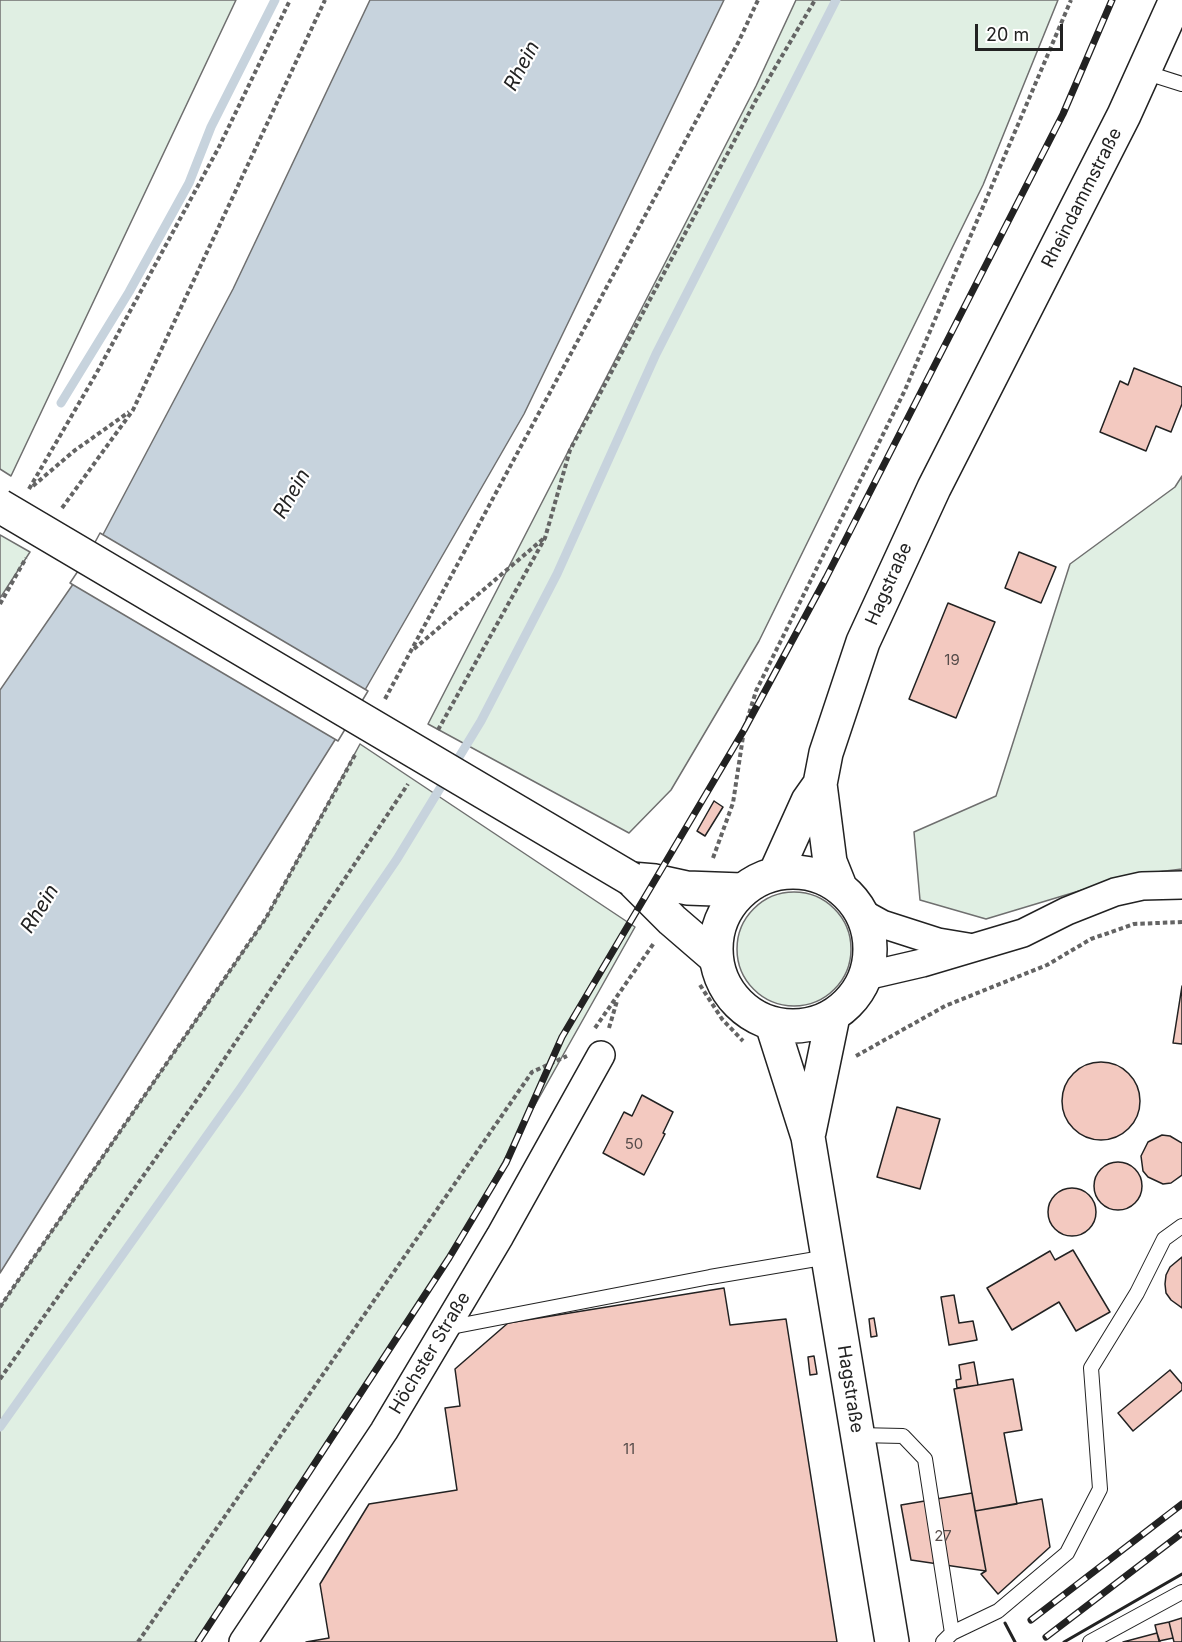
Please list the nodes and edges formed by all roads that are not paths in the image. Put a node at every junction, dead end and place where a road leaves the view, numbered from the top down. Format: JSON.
{"nodes":[{"id":1,"x":1176,"y":0,"type":"edge"},
{"id":2,"x":1143,"y":72,"type":"junction"},
{"id":3,"x":1182,"y":84,"type":"edge"},
{"id":4,"x":982,"y":393,"type":"joint"},
{"id":5,"x":12,"y":502,"type":"edge"},
{"id":6,"x":820,"y":784,"type":"junction"},
{"id":7,"x":775,"y":873,"type":"junction"},
{"id":8,"x":631,"y":879,"type":"junction"},
{"id":9,"x":1182,"y":885,"type":"edge"},
{"id":10,"x":840,"y":887,"type":"junction"},
{"id":11,"x":742,"y":890,"type":"junction"},
{"id":12,"x":862,"y":914,"type":"junction"},
{"id":13,"x":972,"y":947,"type":"junction"},
{"id":14,"x":706,"y":969,"type":"junction"},
{"id":15,"x":866,"y":976,"type":"junction"},
{"id":16,"x":832,"y":1016,"type":"junction"},
{"id":17,"x":772,"y":1024,"type":"junction"},
{"id":18,"x":596,"y":1044,"type":"road end"},
{"id":19,"x":808,"y":1137,"type":"junction"},
{"id":20,"x":1182,"y":1226,"type":"edge"},
{"id":21,"x":828,"y":1257,"type":"junction"},
{"id":22,"x":445,"y":1328,"type":"junction"},
{"id":23,"x":857,"y":1435,"type":"junction"},
{"id":24,"x":1182,"y":1592,"type":"edge"},
{"id":25,"x":947,"y":1637,"type":"edge"},
{"id":26,"x":243,"y":1642,"type":"edge"},
{"id":27,"x":892,"y":1642,"type":"edge"},
{"id":28,"x":1090,"y":1642,"type":"edge"}],
"edges":[{"from":1,"to":2,"type":"main road","name":"Rheindammstraße"},
{"from":2,"to":3,"type":"lane"},
{"from":2,"to":4,"type":"main road","name":"Rheindammstraße"},
{"from":4,"to":6,"type":"main road","name":"Hagstraße"},
{"from":5,"to":8,"type":"main road","bridge":true},
{"from":6,"to":7,"type":"main road","name":"Hagstraße"},
{"from":6,"to":10,"type":"main road","name":"Hagstraße"},
{"from":7,"to":10,"type":"main road","name":"Hagstraße"},
{"from":7,"to":11,"type":"main road","name":"Hagstraße"},
{"from":8,"to":11,"type":"main road"},
{"from":8,"to":14,"type":"main road"},
{"from":9,"to":13,"type":"street","name":"Hagstraße"},
{"from":10,"to":12,"type":"main road","name":"Hagstraße"},
{"from":11,"to":14,"type":"main road","name":"Hagstraße"},
{"from":12,"to":13,"type":"street","name":"Hagstraße"},
{"from":12,"to":15,"type":"main road","name":"Hagstraße"},
{"from":13,"to":15,"type":"street","name":"Hagstraße"},
{"from":14,"to":17,"type":"main road","name":"Hagstraße"},
{"from":15,"to":16,"type":"main road","name":"Hagstraße"},
{"from":16,"to":17,"type":"main road","name":"Hagstraße"},
{"from":16,"to":19,"type":"main road","name":"Hagstraße"},
{"from":17,"to":19,"type":"main road","name":"Hagstraße"},
{"from":18,"to":22,"type":"street","name":"Höchster Straße"},
{"from":19,"to":21,"type":"main road","name":"Hagstraße"},
{"from":20,"to":25,"type":"lane"},
{"from":21,"to":22,"type":"lane"},
{"from":21,"to":23,"type":"main road","name":"Hagstraße"},
{"from":22,"to":26,"type":"street","name":"Höchster Straße"},
{"from":23,"to":25,"type":"lane"},
{"from":23,"to":27,"type":"main road","name":"Hagstraße"},
{"from":24,"to":28,"type":"lane"}]}
